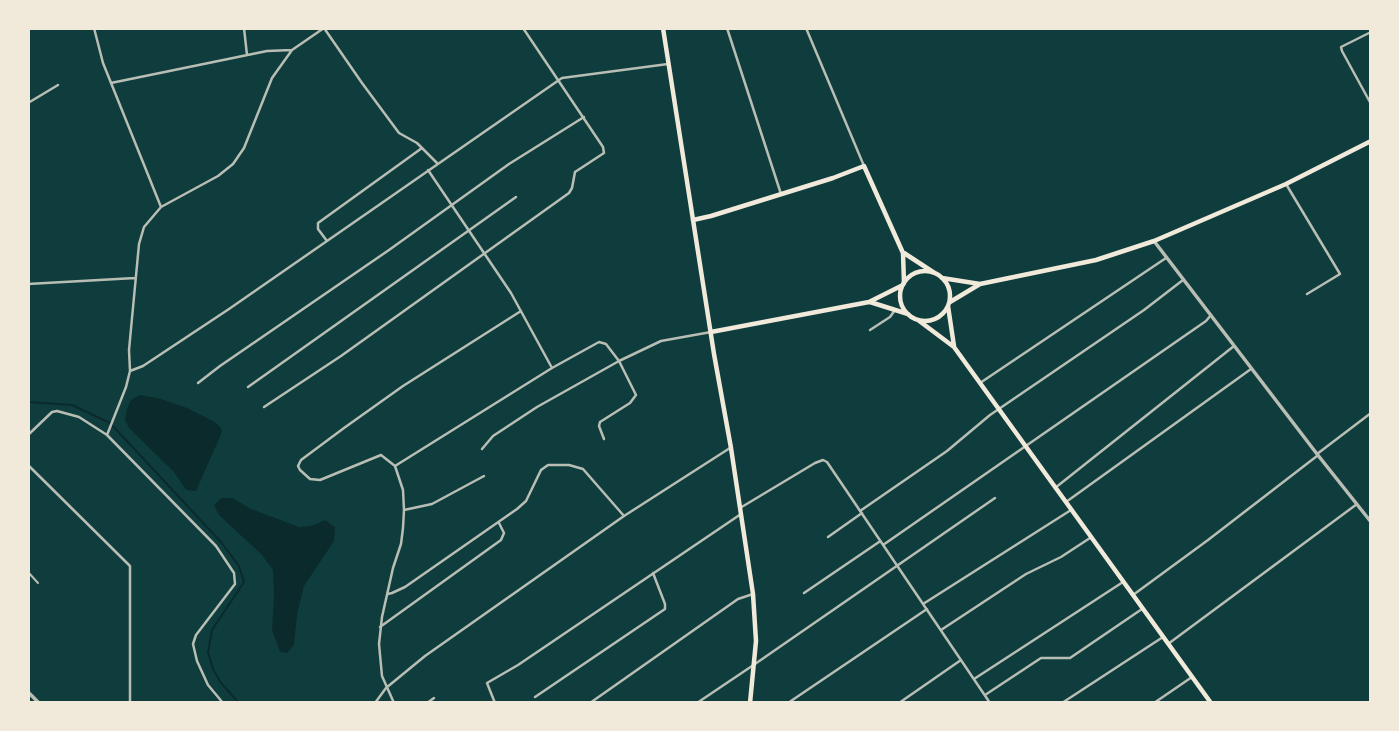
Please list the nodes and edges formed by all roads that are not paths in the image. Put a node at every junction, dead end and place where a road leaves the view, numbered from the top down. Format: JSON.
{"nodes":[{"id":1,"x":94,"y":28,"type":"edge"},
{"id":2,"x":244,"y":28,"type":"edge"},
{"id":3,"x":324,"y":28,"type":"edge"},
{"id":4,"x":523,"y":28,"type":"edge"},
{"id":5,"x":663,"y":28,"type":"edge"},
{"id":6,"x":727,"y":28,"type":"edge"},
{"id":7,"x":806,"y":28,"type":"edge"},
{"id":8,"x":1371,"y":32,"type":"edge"},
{"id":9,"x":292,"y":50,"type":"junction"},
{"id":10,"x":247,"y":55,"type":"junction"},
{"id":11,"x":668,"y":64,"type":"junction"},
{"id":12,"x":559,"y":80,"type":"junction"},
{"id":13,"x":111,"y":83,"type":"junction"},
{"id":14,"x":58,"y":85,"type":"dead end"},
{"id":15,"x":28,"y":103,"type":"edge"},
{"id":16,"x":1371,"y":104,"type":"edge"},
{"id":17,"x":584,"y":117,"type":"junction"},
{"id":18,"x":1371,"y":141,"type":"edge"},
{"id":19,"x":422,"y":148,"type":"junction"},
{"id":20,"x":437,"y":163,"type":"junction"},
{"id":21,"x":864,"y":166,"type":"junction"},
{"id":22,"x":428,"y":170,"type":"junction"},
{"id":23,"x":1286,"y":184,"type":"junction"},
{"id":24,"x":781,"y":194,"type":"junction"},
{"id":25,"x":516,"y":197,"type":"dead end"},
{"id":26,"x":451,"y":205,"type":"junction"},
{"id":27,"x":161,"y":207,"type":"junction"},
{"id":28,"x":693,"y":220,"type":"junction"},
{"id":29,"x":468,"y":230,"type":"junction"},
{"id":30,"x":327,"y":241,"type":"junction"},
{"id":31,"x":1154,"y":241,"type":"junction"},
{"id":32,"x":903,"y":253,"type":"junction"},
{"id":33,"x":485,"y":254,"type":"junction"},
{"id":34,"x":1167,"y":258,"type":"junction"},
{"id":35,"x":933,"y":272,"type":"junction"},
{"id":36,"x":135,"y":278,"type":"junction"},
{"id":37,"x":942,"y":278,"type":"junction"},
{"id":38,"x":1184,"y":280,"type":"junction"},
{"id":39,"x":28,"y":284,"type":"edge"},
{"id":40,"x":903,"y":284,"type":"junction"},
{"id":41,"x":981,"y":284,"type":"junction"},
{"id":42,"x":1307,"y":294,"type":"dead end"},
{"id":43,"x":869,"y":302,"type":"junction"},
{"id":44,"x":948,"y":304,"type":"junction"},
{"id":45,"x":895,"y":310,"type":"junction"},
{"id":46,"x":521,"y":311,"type":"junction"},
{"id":47,"x":908,"y":314,"type":"junction"},
{"id":48,"x":1210,"y":315,"type":"junction"},
{"id":49,"x":918,"y":320,"type":"junction"},
{"id":50,"x":870,"y":330,"type":"dead end"},
{"id":51,"x":711,"y":332,"type":"junction"},
{"id":52,"x":1234,"y":346,"type":"junction"},
{"id":53,"x":954,"y":347,"type":"junction"},
{"id":54,"x":619,"y":361,"type":"junction"},
{"id":55,"x":1252,"y":368,"type":"junction"},
{"id":56,"x":552,"y":369,"type":"junction"},
{"id":57,"x":130,"y":371,"type":"junction"},
{"id":58,"x":198,"y":383,"type":"dead end"},
{"id":59,"x":980,"y":383,"type":"junction"},
{"id":60,"x":248,"y":387,"type":"dead end"},
{"id":61,"x":264,"y":407,"type":"dead end"},
{"id":62,"x":999,"y":410,"type":"junction"},
{"id":63,"x":1371,"y":413,"type":"edge"},
{"id":64,"x":28,"y":435,"type":"edge"},
{"id":65,"x":107,"y":435,"type":"junction"},
{"id":66,"x":604,"y":439,"type":"dead end"},
{"id":67,"x":1025,"y":445,"type":"junction"},
{"id":68,"x":731,"y":447,"type":"junction"},
{"id":69,"x":482,"y":449,"type":"dead end"},
{"id":70,"x":1317,"y":454,"type":"junction"},
{"id":71,"x":28,"y":465,"type":"edge"},
{"id":72,"x":395,"y":466,"type":"junction"},
{"id":73,"x":484,"y":475,"type":"dead end"},
{"id":74,"x":1055,"y":488,"type":"junction"},
{"id":75,"x":995,"y":498,"type":"dead end"},
{"id":76,"x":1066,"y":502,"type":"junction"},
{"id":77,"x":1357,"y":504,"type":"junction"},
{"id":78,"x":740,"y":508,"type":"junction"},
{"id":79,"x":404,"y":510,"type":"junction"},
{"id":80,"x":1071,"y":510,"type":"junction"},
{"id":81,"x":861,"y":512,"type":"junction"},
{"id":82,"x":741,"y":514,"type":"junction"},
{"id":83,"x":624,"y":516,"type":"junction"},
{"id":84,"x":499,"y":522,"type":"junction"},
{"id":85,"x":1371,"y":522,"type":"edge"},
{"id":86,"x":828,"y":537,"type":"dead end"},
{"id":87,"x":1091,"y":537,"type":"junction"},
{"id":88,"x":882,"y":543,"type":"junction"},
{"id":89,"x":897,"y":566,"type":"junction"},
{"id":90,"x":28,"y":572,"type":"edge"},
{"id":91,"x":653,"y":573,"type":"junction"},
{"id":92,"x":1123,"y":582,"type":"junction"},
{"id":93,"x":37,"y":583,"type":"dead end"},
{"id":94,"x":804,"y":593,"type":"dead end"},
{"id":95,"x":388,"y":594,"type":"junction"},
{"id":96,"x":753,"y":594,"type":"junction"},
{"id":97,"x":1133,"y":595,"type":"junction"},
{"id":98,"x":923,"y":604,"type":"junction"},
{"id":99,"x":1142,"y":608,"type":"junction"},
{"id":100,"x":927,"y":609,"type":"junction"},
{"id":101,"x":380,"y":627,"type":"junction"},
{"id":102,"x":941,"y":631,"type":"junction"},
{"id":103,"x":1163,"y":637,"type":"junction"},
{"id":104,"x":1168,"y":644,"type":"junction"},
{"id":105,"x":961,"y":660,"type":"junction"},
{"id":106,"x":755,"y":664,"type":"junction"},
{"id":107,"x":1192,"y":677,"type":"junction"},
{"id":108,"x":974,"y":679,"type":"junction"},
{"id":109,"x":386,"y":688,"type":"junction"},
{"id":110,"x":28,"y":692,"type":"edge"},
{"id":111,"x":985,"y":695,"type":"junction"},
{"id":112,"x":535,"y":697,"type":"dead end"},
{"id":113,"x":434,"y":698,"type":"dead end"},
{"id":114,"x":39,"y":703,"type":"edge"},
{"id":115,"x":130,"y":703,"type":"edge"},
{"id":116,"x":223,"y":703,"type":"edge"},
{"id":117,"x":375,"y":703,"type":"edge"},
{"id":118,"x":394,"y":703,"type":"edge"},
{"id":119,"x":427,"y":703,"type":"edge"},
{"id":120,"x":495,"y":703,"type":"edge"},
{"id":121,"x":590,"y":703,"type":"edge"},
{"id":122,"x":696,"y":703,"type":"edge"},
{"id":123,"x":750,"y":703,"type":"edge"},
{"id":124,"x":788,"y":703,"type":"edge"},
{"id":125,"x":899,"y":703,"type":"edge"},
{"id":126,"x":990,"y":703,"type":"edge"},
{"id":127,"x":1062,"y":703,"type":"edge"},
{"id":128,"x":1154,"y":703,"type":"edge"},
{"id":129,"x":1210,"y":703,"type":"edge"}],
"edges":[{"from":1,"to":13,"type":"street"},
{"from":2,"to":10,"type":"street"},
{"from":3,"to":9,"type":"street"},
{"from":3,"to":19,"type":"street"},
{"from":4,"to":12,"type":"street"},
{"from":5,"to":11,"type":"main road"},
{"from":6,"to":24,"type":"street"},
{"from":7,"to":21,"type":"street"},
{"from":8,"to":16,"type":"street"},
{"from":9,"to":10,"type":"street"},
{"from":9,"to":27,"type":"street"},
{"from":10,"to":13,"type":"street"},
{"from":11,"to":12,"type":"street"},
{"from":11,"to":28,"type":"main road"},
{"from":12,"to":17,"type":"street"},
{"from":12,"to":20,"type":"street"},
{"from":13,"to":27,"type":"street"},
{"from":14,"to":15,"type":"street"},
{"from":17,"to":26,"type":"street"},
{"from":17,"to":33,"type":"street"},
{"from":18,"to":23,"type":"main road"},
{"from":19,"to":20,"type":"street"},
{"from":19,"to":30,"type":"street"},
{"from":20,"to":22,"type":"street"},
{"from":21,"to":24,"type":"main road"},
{"from":21,"to":32,"type":"main road"},
{"from":22,"to":26,"type":"street"},
{"from":22,"to":30,"type":"street"},
{"from":23,"to":31,"type":"main road"},
{"from":23,"to":42,"type":"street"},
{"from":24,"to":28,"type":"main road"},
{"from":25,"to":29,"type":"street"},
{"from":26,"to":29,"type":"street"},
{"from":26,"to":58,"type":"street"},
{"from":27,"to":36,"type":"street"},
{"from":28,"to":51,"type":"main road"},
{"from":29,"to":33,"type":"street"},
{"from":29,"to":60,"type":"street"},
{"from":30,"to":57,"type":"street"},
{"from":31,"to":34,"type":"street"},
{"from":31,"to":41,"type":"main road"},
{"from":32,"to":35,"type":"main road"},
{"from":32,"to":40,"type":"main road"},
{"from":33,"to":46,"type":"street"},
{"from":33,"to":61,"type":"street"},
{"from":34,"to":38,"type":"street"},
{"from":34,"to":59,"type":"street"},
{"from":35,"to":37,"type":"main road"},
{"from":35,"to":40,"type":"main road"},
{"from":36,"to":39,"type":"street"},
{"from":36,"to":57,"type":"street"},
{"from":37,"to":41,"type":"main road"},
{"from":37,"to":44,"type":"main road"},
{"from":38,"to":48,"type":"street"},
{"from":38,"to":62,"type":"street"},
{"from":40,"to":43,"type":"main road"},
{"from":40,"to":47,"type":"main road"},
{"from":41,"to":44,"type":"main road"},
{"from":43,"to":45,"type":"main road"},
{"from":43,"to":51,"type":"main road"},
{"from":44,"to":49,"type":"main road"},
{"from":44,"to":53,"type":"main road"},
{"from":45,"to":47,"type":"main road"},
{"from":45,"to":50,"type":"street"},
{"from":46,"to":56,"type":"street"},
{"from":46,"to":72,"type":"street"},
{"from":47,"to":49,"type":"main road"},
{"from":48,"to":52,"type":"street"},
{"from":48,"to":67,"type":"street"},
{"from":49,"to":53,"type":"main road"},
{"from":51,"to":54,"type":"street"},
{"from":51,"to":68,"type":"main road"},
{"from":52,"to":55,"type":"street"},
{"from":52,"to":74,"type":"street"},
{"from":53,"to":59,"type":"main road"},
{"from":54,"to":56,"type":"street"},
{"from":54,"to":66,"type":"street"},
{"from":54,"to":69,"type":"street"},
{"from":55,"to":70,"type":"street"},
{"from":55,"to":76,"type":"street"},
{"from":56,"to":72,"type":"street"},
{"from":57,"to":65,"type":"street"},
{"from":59,"to":62,"type":"main road"},
{"from":62,"to":67,"type":"main road"},
{"from":62,"to":81,"type":"street"},
{"from":63,"to":70,"type":"street"},
{"from":64,"to":65,"type":"street"},
{"from":65,"to":116,"type":"street"},
{"from":67,"to":74,"type":"main road"},
{"from":67,"to":88,"type":"street"},
{"from":68,"to":78,"type":"main road"},
{"from":68,"to":83,"type":"street"},
{"from":70,"to":77,"type":"street"},
{"from":70,"to":97,"type":"street"},
{"from":71,"to":115,"type":"street"},
{"from":72,"to":79,"type":"street"},
{"from":73,"to":79,"type":"street"},
{"from":74,"to":76,"type":"main road"},
{"from":75,"to":89,"type":"street"},
{"from":76,"to":80,"type":"main road"},
{"from":77,"to":85,"type":"street"},
{"from":77,"to":104,"type":"street"},
{"from":78,"to":81,"type":"street"},
{"from":78,"to":82,"type":"main road"},
{"from":79,"to":95,"type":"street"},
{"from":80,"to":87,"type":"main road"},
{"from":80,"to":98,"type":"street"},
{"from":81,"to":86,"type":"street"},
{"from":81,"to":88,"type":"street"},
{"from":82,"to":91,"type":"street"},
{"from":82,"to":96,"type":"main road"},
{"from":83,"to":84,"type":"street"},
{"from":83,"to":109,"type":"street"},
{"from":84,"to":95,"type":"street"},
{"from":84,"to":101,"type":"street"},
{"from":87,"to":92,"type":"main road"},
{"from":87,"to":102,"type":"street"},
{"from":88,"to":89,"type":"street"},
{"from":88,"to":94,"type":"street"},
{"from":89,"to":98,"type":"street"},
{"from":89,"to":106,"type":"street"},
{"from":90,"to":93,"type":"lane"},
{"from":91,"to":112,"type":"street"},
{"from":91,"to":120,"type":"street"},
{"from":92,"to":97,"type":"main road"},
{"from":92,"to":108,"type":"street"},
{"from":95,"to":101,"type":"street"},
{"from":96,"to":106,"type":"main road"},
{"from":96,"to":121,"type":"street"},
{"from":97,"to":99,"type":"main road"},
{"from":98,"to":100,"type":"street"},
{"from":99,"to":103,"type":"main road"},
{"from":99,"to":111,"type":"street"},
{"from":100,"to":102,"type":"street"},
{"from":100,"to":124,"type":"street"},
{"from":101,"to":109,"type":"street"},
{"from":102,"to":105,"type":"street"},
{"from":103,"to":104,"type":"main road"},
{"from":103,"to":127,"type":"street"},
{"from":104,"to":107,"type":"main road"},
{"from":105,"to":108,"type":"street"},
{"from":105,"to":125,"type":"street"},
{"from":106,"to":122,"type":"street"},
{"from":106,"to":123,"type":"main road"},
{"from":107,"to":128,"type":"street"},
{"from":107,"to":129,"type":"main road"},
{"from":108,"to":111,"type":"street"},
{"from":109,"to":117,"type":"street"},
{"from":109,"to":118,"type":"street"},
{"from":110,"to":114,"type":"street"},
{"from":111,"to":126,"type":"street"},
{"from":113,"to":119,"type":"street"}]}
